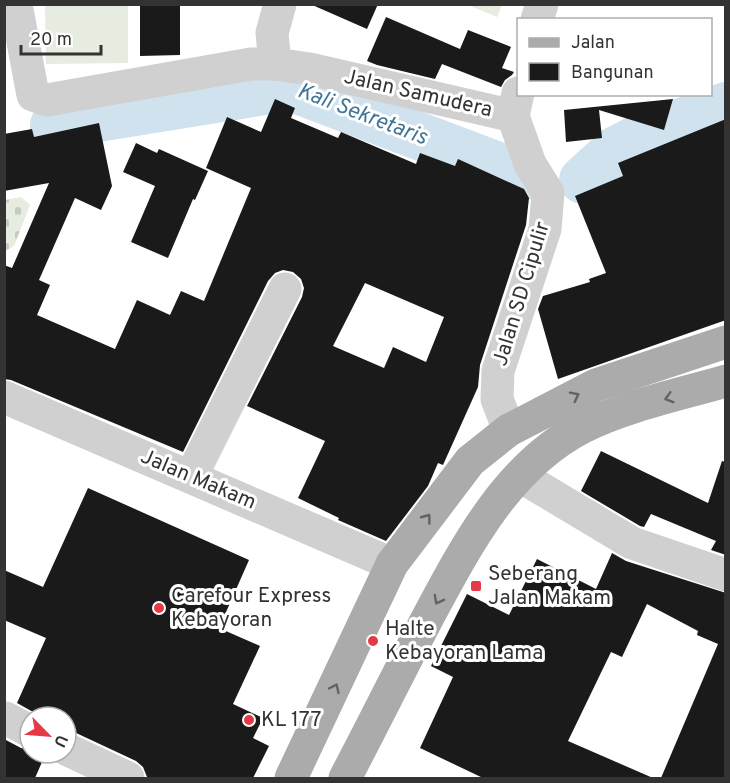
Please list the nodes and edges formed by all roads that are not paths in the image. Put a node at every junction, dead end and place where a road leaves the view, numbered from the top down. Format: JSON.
{"nodes":[{"id":1,"x":16,"y":4,"type":"edge"},
{"id":2,"x":280,"y":4,"type":"edge"},
{"id":3,"x":275,"y":64,"type":"junction"},
{"id":4,"x":516,"y":105,"type":"edge"},
{"id":5,"x":285,"y":288,"type":"dead end"},
{"id":6,"x":726,"y":342,"type":"edge"},
{"id":7,"x":726,"y":381,"type":"edge"},
{"id":8,"x":4,"y":397,"type":"edge"},
{"id":9,"x":509,"y":430,"type":"junction"},
{"id":10,"x":520,"y":476,"type":"junction"},
{"id":11,"x":191,"y":477,"type":"junction"},
{"id":12,"x":392,"y":564,"type":"junction"},
{"id":13,"x":726,"y":575,"type":"edge"},
{"id":14,"x":4,"y":718,"type":"edge"},
{"id":15,"x":18,"y":725,"type":"edge"},
{"id":16,"x":78,"y":755,"type":"edge"},
{"id":17,"x":128,"y":778,"type":"edge"},
{"id":18,"x":291,"y":778,"type":"edge"},
{"id":19,"x":345,"y":778,"type":"edge"}],
"edges":[{"from":1,"to":3,"type":"street","name":"Jalan Samudera"},
{"from":2,"to":3,"type":"street"},
{"from":3,"to":4,"type":"street","name":"Jalan Samudera"},
{"from":4,"to":9,"type":"street","name":"Jalan SD Cipulir"},
{"from":5,"to":11,"type":"street"},
{"from":9,"to":6,"type":"main road","one_way":true},
{"from":7,"to":10,"type":"main road","one_way":true},
{"from":8,"to":11,"type":"street","name":"Jalan Makam"},
{"from":12,"to":9,"type":"main road","one_way":true},
{"from":10,"to":13,"type":"street"},
{"from":10,"to":19,"type":"main road","one_way":true},
{"from":11,"to":12,"type":"street","name":"Jalan Makam"},
{"from":18,"to":12,"type":"main road","one_way":true},
{"from":14,"to":15,"type":"street"},
{"from":16,"to":17,"type":"street"}]}
